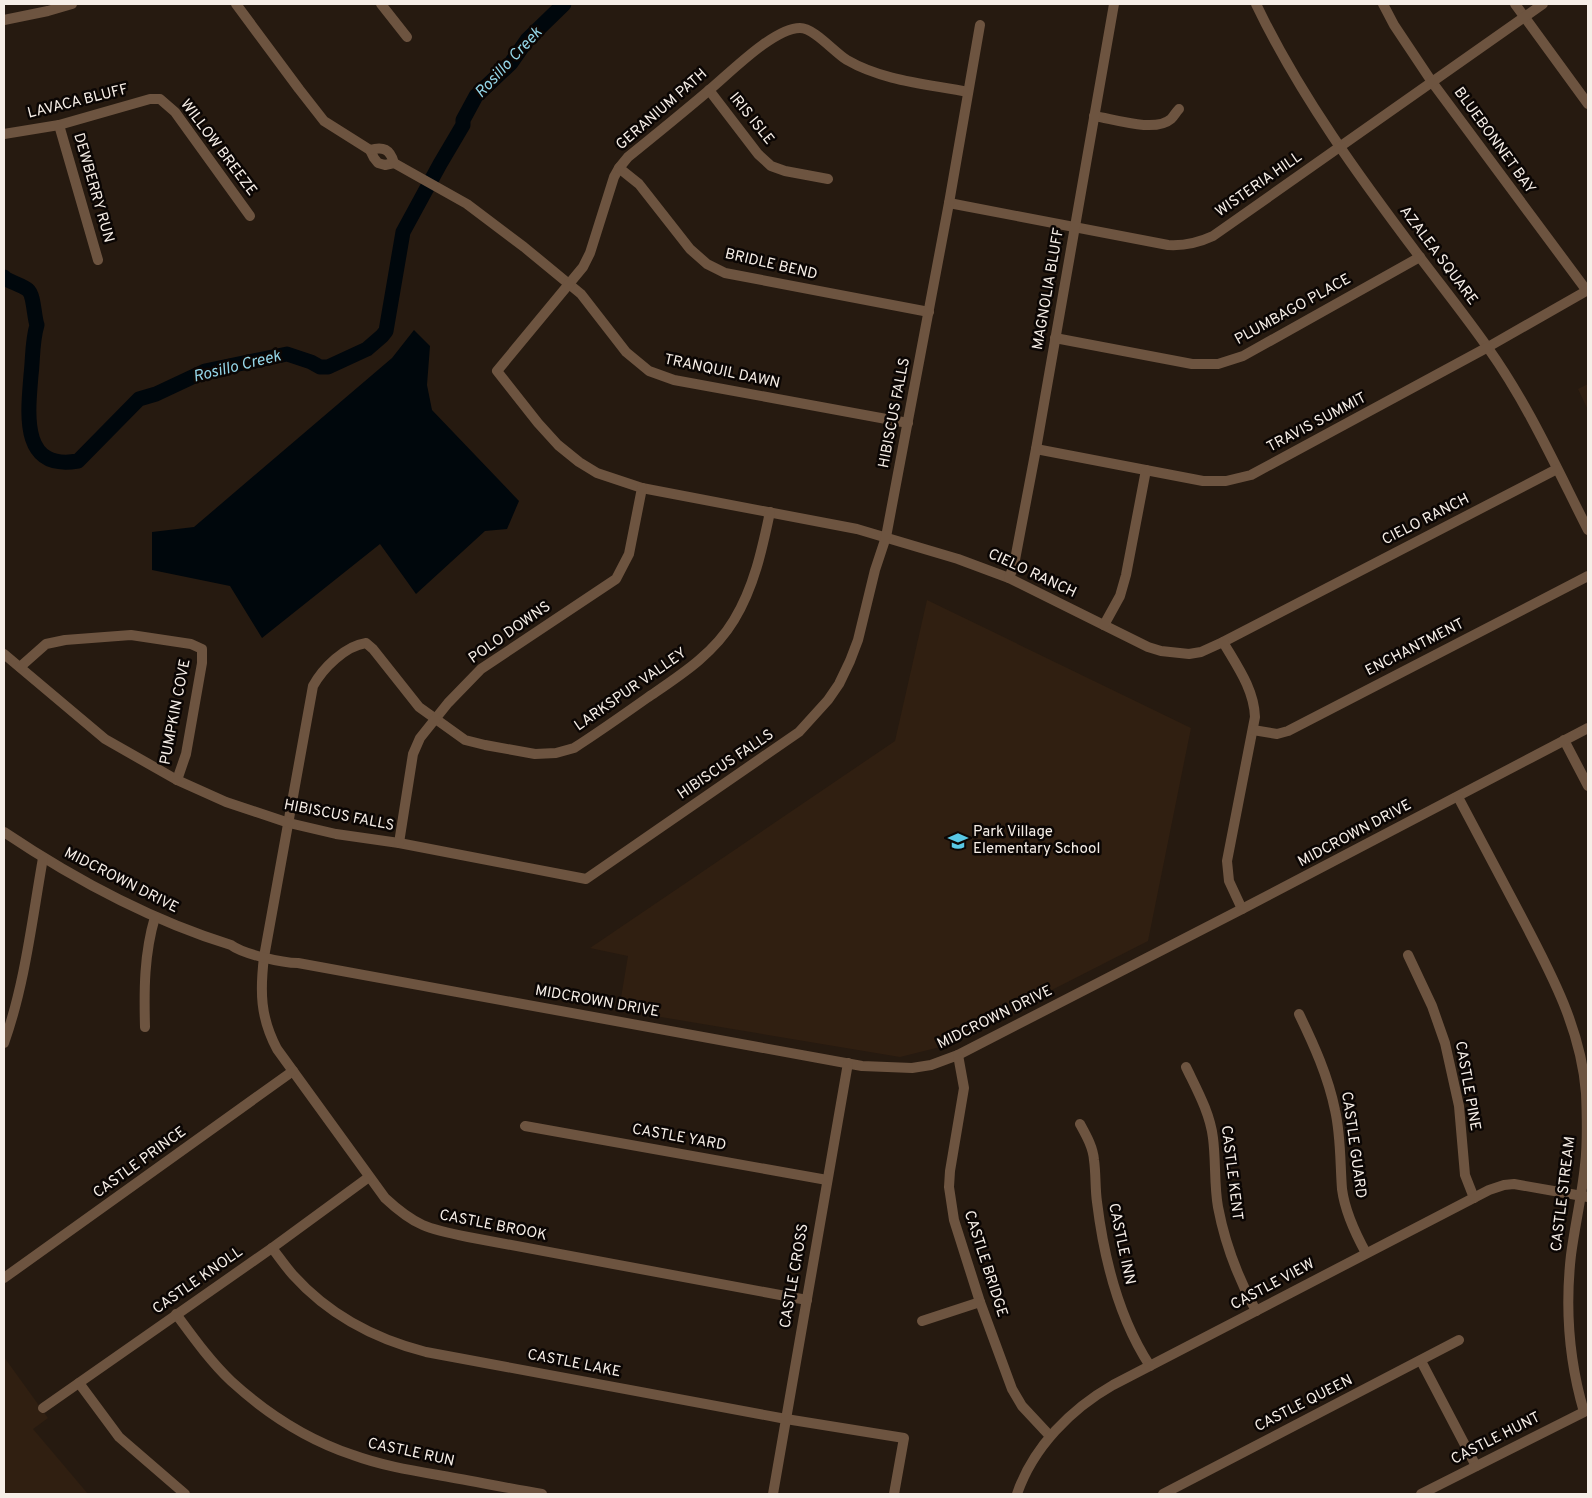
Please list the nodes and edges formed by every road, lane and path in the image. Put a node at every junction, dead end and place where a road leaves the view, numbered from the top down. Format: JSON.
{"nodes":[{"id":1,"x":72,"y":4,"type":"edge"},
{"id":2,"x":236,"y":4,"type":"edge"},
{"id":3,"x":381,"y":4,"type":"edge"},
{"id":4,"x":1114,"y":4,"type":"edge"},
{"id":5,"x":1256,"y":4,"type":"edge"},
{"id":6,"x":1383,"y":4,"type":"edge"},
{"id":7,"x":1515,"y":4,"type":"edge"},
{"id":8,"x":1543,"y":4,"type":"edge"},
{"id":9,"x":1524,"y":17,"type":"junction"},
{"id":10,"x":4,"y":20,"type":"edge"},
{"id":11,"x":980,"y":24,"type":"dead end"},
{"id":12,"x":408,"y":37,"type":"dead end"},
{"id":13,"x":1432,"y":82,"type":"junction"},
{"id":14,"x":709,"y":90,"type":"junction"},
{"id":15,"x":968,"y":92,"type":"junction"},
{"id":16,"x":160,"y":100,"type":"joint"},
{"id":17,"x":1588,"y":104,"type":"edge"},
{"id":18,"x":1179,"y":109,"type":"dead end"},
{"id":19,"x":1094,"y":116,"type":"junction"},
{"id":20,"x":59,"y":125,"type":"junction"},
{"id":21,"x":4,"y":134,"type":"edge"},
{"id":22,"x":1340,"y":146,"type":"junction"},
{"id":23,"x":370,"y":150,"type":"junction"},
{"id":24,"x":394,"y":163,"type":"junction"},
{"id":25,"x":619,"y":168,"type":"junction"},
{"id":26,"x":828,"y":179,"type":"dead end"},
{"id":27,"x":949,"y":203,"type":"junction"},
{"id":28,"x":250,"y":216,"type":"dead end"},
{"id":29,"x":1075,"y":228,"type":"junction"},
{"id":30,"x":1420,"y":257,"type":"junction"},
{"id":31,"x":98,"y":260,"type":"dead end"},
{"id":32,"x":570,"y":284,"type":"junction"},
{"id":33,"x":1588,"y":291,"type":"edge"},
{"id":34,"x":929,"y":312,"type":"junction"},
{"id":35,"x":1055,"y":338,"type":"junction"},
{"id":36,"x":1488,"y":347,"type":"junction"},
{"id":37,"x":497,"y":371,"type":"joint"},
{"id":38,"x":908,"y":423,"type":"junction"},
{"id":39,"x":1036,"y":449,"type":"junction"},
{"id":40,"x":1557,"y":469,"type":"junction"},
{"id":41,"x":1146,"y":470,"type":"junction"},
{"id":42,"x":642,"y":488,"type":"junction"},
{"id":43,"x":770,"y":512,"type":"junction"},
{"id":44,"x":1588,"y":530,"type":"edge"},
{"id":45,"x":886,"y":537,"type":"junction"},
{"id":46,"x":1588,"y":576,"type":"edge"},
{"id":47,"x":1009,"y":578,"type":"junction"},
{"id":48,"x":1104,"y":625,"type":"junction"},
{"id":49,"x":1223,"y":642,"type":"junction"},
{"id":50,"x":366,"y":643,"type":"joint"},
{"id":51,"x":4,"y":654,"type":"edge"},
{"id":52,"x":20,"y":667,"type":"junction"},
{"id":53,"x":435,"y":719,"type":"junction"},
{"id":54,"x":1588,"y":728,"type":"edge"},
{"id":55,"x":1253,"y":730,"type":"junction"},
{"id":56,"x":1564,"y":740,"type":"junction"},
{"id":57,"x":177,"y":780,"type":"junction"},
{"id":58,"x":1588,"y":786,"type":"edge"},
{"id":59,"x":1458,"y":797,"type":"junction"},
{"id":60,"x":289,"y":823,"type":"junction"},
{"id":61,"x":4,"y":832,"type":"edge"},
{"id":62,"x":399,"y":843,"type":"junction"},
{"id":63,"x":43,"y":858,"type":"junction"},
{"id":64,"x":1242,"y":909,"type":"junction"},
{"id":65,"x":155,"y":917,"type":"junction"},
{"id":66,"x":265,"y":954,"type":"junction"},
{"id":67,"x":1408,"y":955,"type":"dead end"},
{"id":68,"x":1299,"y":1014,"type":"dead end"},
{"id":69,"x":145,"y":1027,"type":"dead end"},
{"id":70,"x":4,"y":1043,"type":"edge"},
{"id":71,"x":958,"y":1055,"type":"junction"},
{"id":72,"x":848,"y":1063,"type":"junction"},
{"id":73,"x":1186,"y":1067,"type":"dead end"},
{"id":74,"x":293,"y":1072,"type":"junction"},
{"id":75,"x":1080,"y":1124,"type":"dead end"},
{"id":76,"x":525,"y":1126,"type":"dead end"},
{"id":77,"x":369,"y":1176,"type":"junction"},
{"id":78,"x":827,"y":1180,"type":"junction"},
{"id":79,"x":1584,"y":1197,"type":"edge"},
{"id":80,"x":1474,"y":1198,"type":"junction"},
{"id":81,"x":272,"y":1248,"type":"junction"},
{"id":82,"x":1366,"y":1253,"type":"junction"},
{"id":83,"x":4,"y":1278,"type":"edge"},
{"id":84,"x":807,"y":1300,"type":"junction"},
{"id":85,"x":980,"y":1302,"type":"junction"},
{"id":86,"x":1256,"y":1312,"type":"junction"},
{"id":87,"x":176,"y":1314,"type":"junction"},
{"id":88,"x":922,"y":1321,"type":"dead end"},
{"id":89,"x":1459,"y":1340,"type":"dead end"},
{"id":90,"x":1421,"y":1361,"type":"junction"},
{"id":91,"x":1150,"y":1366,"type":"junction"},
{"id":92,"x":79,"y":1383,"type":"junction"},
{"id":93,"x":43,"y":1408,"type":"dead end"},
{"id":94,"x":1584,"y":1412,"type":"joint"},
{"id":95,"x":786,"y":1419,"type":"junction"},
{"id":96,"x":1050,"y":1436,"type":"junction"},
{"id":97,"x":1476,"y":1466,"type":"junction"},
{"id":98,"x":185,"y":1494,"type":"edge"},
{"id":99,"x":542,"y":1494,"type":"edge"},
{"id":100,"x":773,"y":1494,"type":"edge"},
{"id":101,"x":894,"y":1494,"type":"edge"},
{"id":102,"x":1017,"y":1494,"type":"edge"},
{"id":103,"x":1163,"y":1494,"type":"edge"},
{"id":104,"x":1421,"y":1494,"type":"edge"}],
"edges":[{"from":1,"to":10,"type":"street"},
{"from":2,"to":23,"type":"street","name":"TRANQUIL DAWN"},
{"from":3,"to":12,"type":"street"},
{"from":4,"to":19,"type":"street","name":"MAGNOLIA BLUFF"},
{"from":5,"to":22,"type":"street","name":"AZALEA SQUARE"},
{"from":6,"to":13,"type":"street","name":"BLUEBONNET BAY"},
{"from":7,"to":9,"type":"street"},
{"from":8,"to":9,"type":"street","name":"WISTERIA HILL"},
{"from":9,"to":13,"type":"street","name":"WISTERIA HILL"},
{"from":9,"to":17,"type":"street"},
{"from":11,"to":15,"type":"street","name":"HIBISCUS FALLS"},
{"from":13,"to":22,"type":"street","name":"WISTERIA HILL"},
{"from":13,"to":33,"type":"street","name":"BLUEBONNET BAY"},
{"from":14,"to":15,"type":"street","name":"GERANIUM PATH"},
{"from":14,"to":25,"type":"street","name":"GERANIUM PATH"},
{"from":14,"to":26,"type":"street","name":"IRIS ISLE"},
{"from":15,"to":27,"type":"street","name":"HIBISCUS FALLS"},
{"from":16,"to":20,"type":"street","name":"LAVACA BLUFF"},
{"from":16,"to":28,"type":"street","name":"WILLOW BREEZE"},
{"from":18,"to":19,"type":"street"},
{"from":19,"to":29,"type":"street","name":"MAGNOLIA BLUFF"},
{"from":20,"to":21,"type":"street","name":"LAVACA BLUFF"},
{"from":20,"to":31,"type":"street","name":"DEWBERRY RUN"},
{"from":22,"to":29,"type":"street","name":"WISTERIA HILL"},
{"from":22,"to":30,"type":"street","name":"AZALEA SQUARE"},
{"from":23,"to":24,"type":"street","name":"TRANQUIL DAWN"},
{"from":23,"to":24,"type":"street","name":"TRANQUIL DAWN"},
{"from":24,"to":32,"type":"street","name":"TRANQUIL DAWN"},
{"from":25,"to":32,"type":"street","name":"GERANIUM PATH"},
{"from":25,"to":34,"type":"street","name":"BRIDLE BEND"},
{"from":27,"to":29,"type":"street","name":"WISTERIA HILL"},
{"from":27,"to":34,"type":"street","name":"HIBISCUS FALLS"},
{"from":29,"to":35,"type":"street","name":"MAGNOLIA BLUFF"},
{"from":30,"to":35,"type":"street","name":"PLUMBAGO PLACE"},
{"from":30,"to":36,"type":"street","name":"AZALEA SQUARE"},
{"from":32,"to":37,"type":"street","name":"GERANIUM PATH"},
{"from":32,"to":38,"type":"street","name":"TRANQUIL DAWN"},
{"from":33,"to":36,"type":"street","name":"TRAVIS SUMMIT"},
{"from":34,"to":38,"type":"street","name":"HIBISCUS FALLS"},
{"from":35,"to":39,"type":"street","name":"MAGNOLIA BLUFF"},
{"from":36,"to":40,"type":"street","name":"AZALEA SQUARE"},
{"from":36,"to":41,"type":"street","name":"TRAVIS SUMMIT"},
{"from":37,"to":42,"type":"street","name":"CIELO RANCH"},
{"from":38,"to":45,"type":"street","name":"HIBISCUS FALLS"},
{"from":39,"to":41,"type":"street","name":"TRAVIS SUMMIT"},
{"from":39,"to":47,"type":"street","name":"MAGNOLIA BLUFF"},
{"from":40,"to":44,"type":"street","name":"AZALEA SQUARE"},
{"from":40,"to":49,"type":"street","name":"CIELO RANCH"},
{"from":41,"to":48,"type":"street"},
{"from":42,"to":43,"type":"street","name":"CIELO RANCH"},
{"from":42,"to":53,"type":"street","name":"POLO DOWNS"},
{"from":43,"to":45,"type":"street","name":"CIELO RANCH"},
{"from":43,"to":53,"type":"street","name":"LARKSPUR VALLEY"},
{"from":45,"to":47,"type":"street","name":"CIELO RANCH"},
{"from":45,"to":62,"type":"street","name":"HIBISCUS FALLS"},
{"from":46,"to":55,"type":"street","name":"ENCHANTMENT"},
{"from":47,"to":48,"type":"street","name":"CIELO RANCH"},
{"from":48,"to":49,"type":"street","name":"CIELO RANCH"},
{"from":49,"to":55,"type":"street"},
{"from":50,"to":53,"type":"street","name":"LARKSPUR VALLEY"},
{"from":50,"to":60,"type":"street","name":"CASTLE BROOK"},
{"from":51,"to":52,"type":"street","name":"HIBISCUS FALLS"},
{"from":52,"to":57,"type":"street","name":"HIBISCUS FALLS"},
{"from":52,"to":57,"type":"street","name":"PUMPKIN COVE"},
{"from":53,"to":62,"type":"street","name":"POLO DOWNS"},
{"from":54,"to":56,"type":"street","name":"MIDCROWN DRIVE"},
{"from":55,"to":64,"type":"street"},
{"from":56,"to":58,"type":"street"},
{"from":56,"to":59,"type":"street","name":"MIDCROWN DRIVE"},
{"from":57,"to":60,"type":"street","name":"HIBISCUS FALLS"},
{"from":59,"to":64,"type":"street","name":"MIDCROWN DRIVE"},
{"from":59,"to":79,"type":"street","name":"CASTLE STREAM"},
{"from":60,"to":62,"type":"street","name":"HIBISCUS FALLS"},
{"from":60,"to":66,"type":"street","name":"CASTLE BROOK"},
{"from":61,"to":63,"type":"street","name":"MIDCROWN DRIVE"},
{"from":63,"to":65,"type":"street","name":"MIDCROWN DRIVE"},
{"from":63,"to":70,"type":"street"},
{"from":64,"to":71,"type":"street","name":"MIDCROWN DRIVE"},
{"from":65,"to":66,"type":"street","name":"MIDCROWN DRIVE"},
{"from":65,"to":69,"type":"street"},
{"from":66,"to":72,"type":"street","name":"MIDCROWN DRIVE"},
{"from":66,"to":74,"type":"street","name":"CASTLE BROOK"},
{"from":67,"to":80,"type":"street","name":"CASTLE PINE"},
{"from":68,"to":82,"type":"street","name":"CASTLE GUARD"},
{"from":71,"to":72,"type":"street","name":"MIDCROWN DRIVE"},
{"from":71,"to":85,"type":"street","name":"CASTLE BRIDGE"},
{"from":72,"to":78,"type":"street","name":"CASTLE CROSS"},
{"from":73,"to":86,"type":"street","name":"CASTLE KENT"},
{"from":74,"to":77,"type":"street","name":"CASTLE BROOK"},
{"from":74,"to":83,"type":"street","name":"CASTLE PRINCE"},
{"from":75,"to":91,"type":"street","name":"CASTLE INN"},
{"from":76,"to":78,"type":"street","name":"CASTLE YARD"},
{"from":77,"to":81,"type":"street","name":"CASTLE KNOLL"},
{"from":77,"to":84,"type":"street","name":"CASTLE BROOK"},
{"from":78,"to":84,"type":"street","name":"CASTLE CROSS"},
{"from":79,"to":80,"type":"street","name":"CASTLE VIEW"},
{"from":79,"to":94,"type":"street","name":"CASTLE STREAM"},
{"from":80,"to":82,"type":"street","name":"CASTLE VIEW"},
{"from":81,"to":87,"type":"street","name":"CASTLE KNOLL"},
{"from":81,"to":95,"type":"street","name":"CASTLE LAKE"},
{"from":82,"to":86,"type":"street","name":"CASTLE VIEW"},
{"from":84,"to":95,"type":"street","name":"CASTLE CROSS"},
{"from":85,"to":88,"type":"street"},
{"from":85,"to":96,"type":"street","name":"CASTLE BRIDGE"},
{"from":86,"to":91,"type":"street","name":"CASTLE VIEW"},
{"from":87,"to":92,"type":"street","name":"CASTLE KNOLL"},
{"from":87,"to":99,"type":"street","name":"CASTLE RUN"},
{"from":89,"to":90,"type":"street","name":"CASTLE QUEEN"},
{"from":90,"to":97,"type":"street"},
{"from":90,"to":103,"type":"street","name":"CASTLE QUEEN"},
{"from":91,"to":96,"type":"street","name":"CASTLE VIEW"},
{"from":92,"to":93,"type":"street","name":"CASTLE KNOLL"},
{"from":92,"to":98,"type":"street"},
{"from":94,"to":97,"type":"street","name":"CASTLE HUNT"},
{"from":95,"to":100,"type":"street","name":"CASTLE CROSS"},
{"from":95,"to":101,"type":"street","name":"CASTLE LAKE"},
{"from":96,"to":102,"type":"street","name":"CASTLE VIEW"},
{"from":97,"to":104,"type":"street","name":"CASTLE HUNT"}]}
